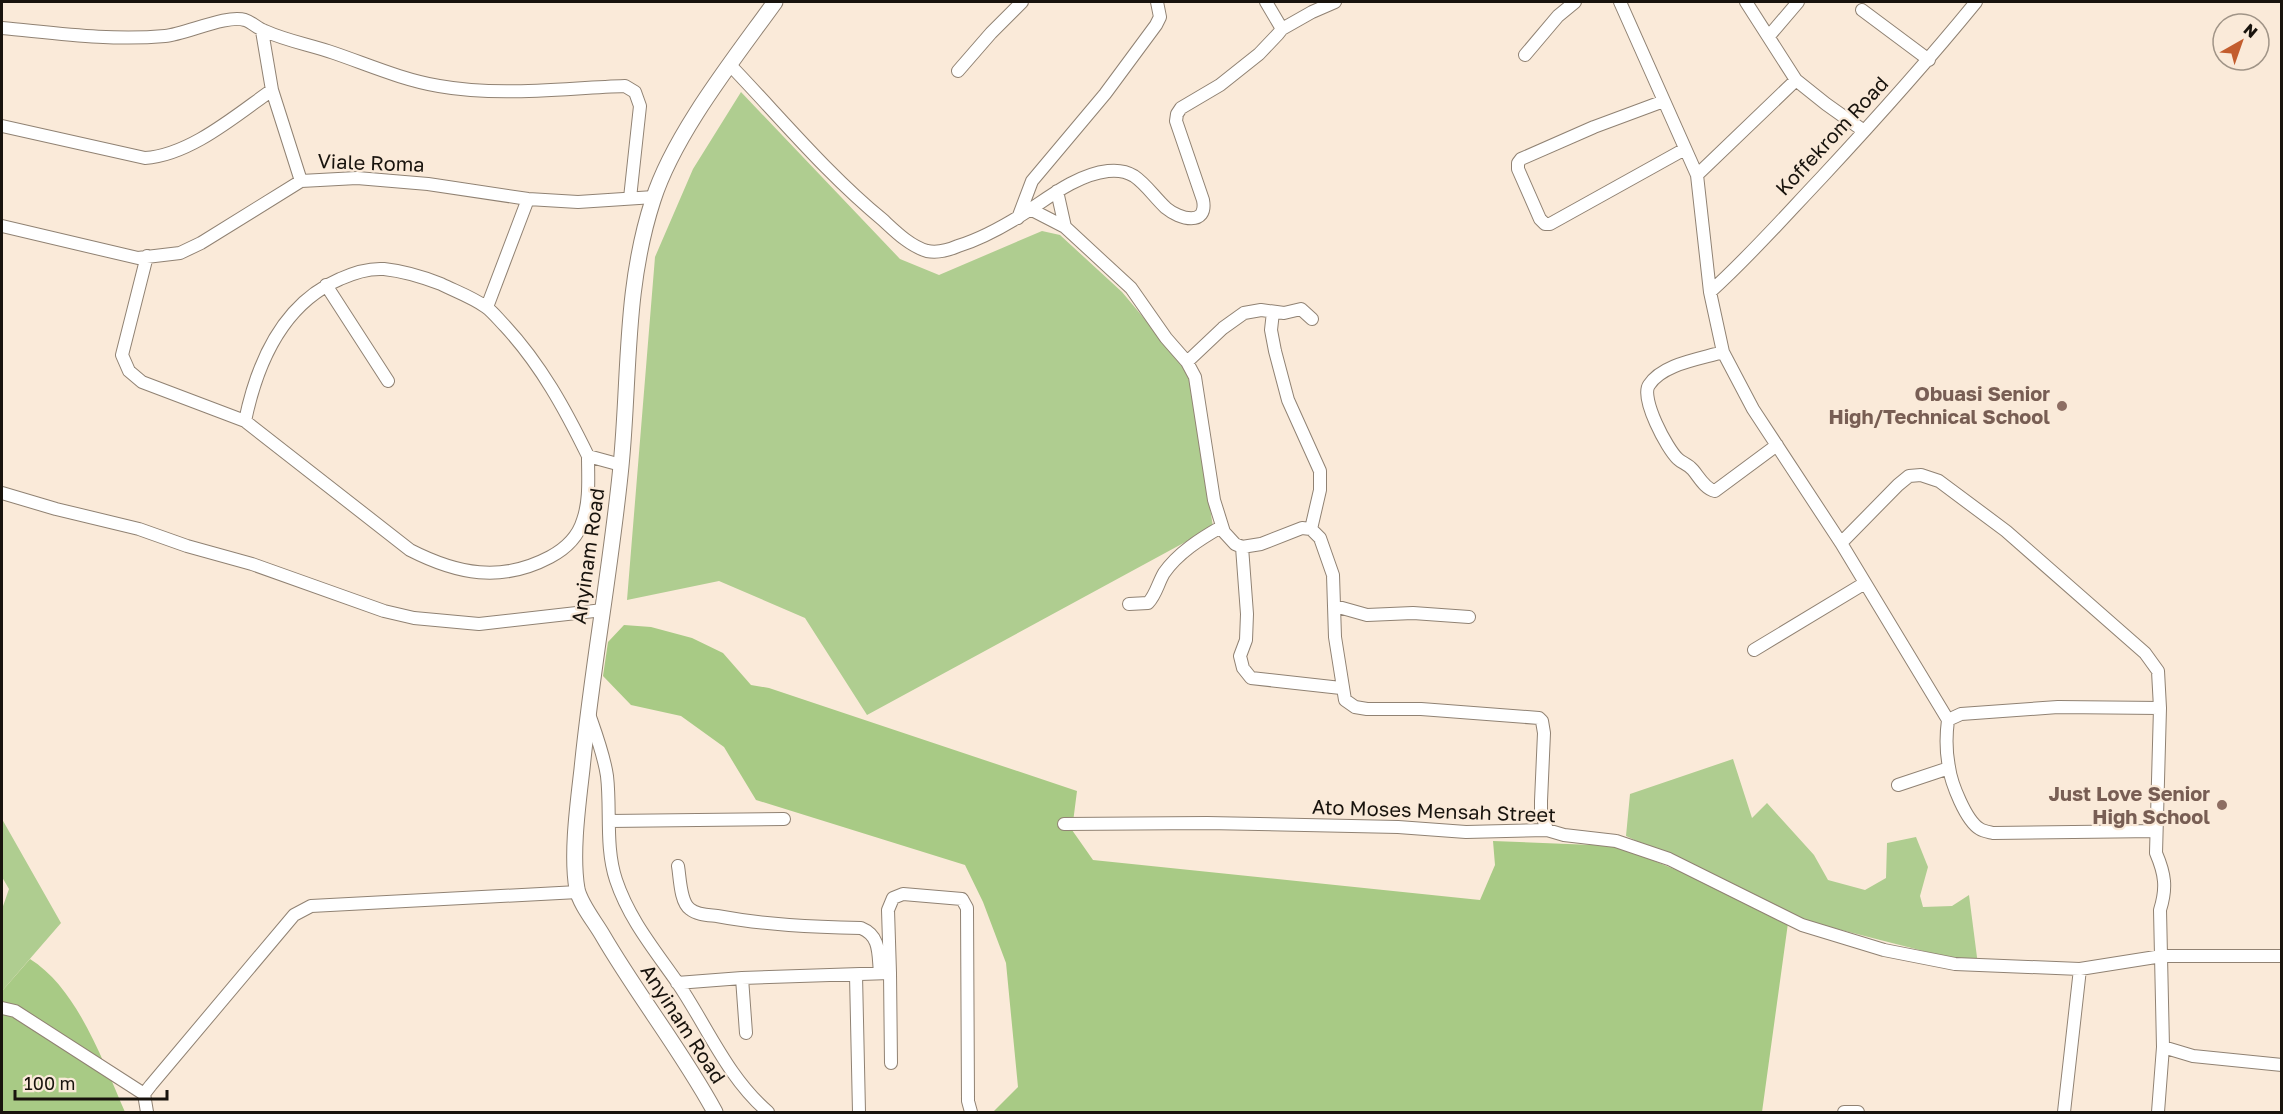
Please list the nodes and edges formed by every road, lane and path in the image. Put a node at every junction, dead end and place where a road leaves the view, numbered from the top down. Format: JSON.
{"nodes":[{"id":1,"x":775,"y":2,"type":"edge"},
{"id":2,"x":1022,"y":2,"type":"edge"},
{"id":3,"x":1156,"y":2,"type":"edge"},
{"id":4,"x":1266,"y":2,"type":"edge"},
{"id":5,"x":1335,"y":2,"type":"edge"},
{"id":6,"x":1575,"y":2,"type":"edge"},
{"id":7,"x":1620,"y":2,"type":"edge"},
{"id":8,"x":1746,"y":2,"type":"edge"},
{"id":9,"x":1798,"y":2,"type":"edge"},
{"id":10,"x":1976,"y":2,"type":"edge"},
{"id":11,"x":1862,"y":10,"type":"dead end"},
{"id":12,"x":2,"y":28,"type":"edge"},
{"id":13,"x":1282,"y":29,"type":"junction"},
{"id":14,"x":262,"y":31,"type":"junction"},
{"id":15,"x":1768,"y":36,"type":"junction"},
{"id":16,"x":1525,"y":55,"type":"dead end"},
{"id":17,"x":1929,"y":60,"type":"junction"},
{"id":18,"x":730,"y":65,"type":"junction"},
{"id":19,"x":958,"y":71,"type":"dead end"},
{"id":20,"x":1796,"y":80,"type":"junction"},
{"id":21,"x":272,"y":90,"type":"junction"},
{"id":22,"x":1664,"y":101,"type":"junction"},
{"id":23,"x":2,"y":126,"type":"edge"},
{"id":24,"x":1864,"y":131,"type":"junction"},
{"id":25,"x":1685,"y":149,"type":"junction"},
{"id":26,"x":1697,"y":176,"type":"junction"},
{"id":27,"x":301,"y":181,"type":"junction"},
{"id":28,"x":1057,"y":191,"type":"junction"},
{"id":29,"x":654,"y":197,"type":"junction"},
{"id":30,"x":630,"y":198,"type":"junction"},
{"id":31,"x":528,"y":199,"type":"junction"},
{"id":32,"x":1030,"y":209,"type":"junction"},
{"id":33,"x":1018,"y":218,"type":"junction"},
{"id":34,"x":2,"y":225,"type":"edge"},
{"id":35,"x":1065,"y":227,"type":"junction"},
{"id":36,"x":147,"y":256,"type":"junction"},
{"id":37,"x":326,"y":285,"type":"junction"},
{"id":38,"x":1710,"y":292,"type":"junction"},
{"id":39,"x":487,"y":307,"type":"junction"},
{"id":40,"x":1273,"y":312,"type":"junction"},
{"id":41,"x":1312,"y":319,"type":"dead end"},
{"id":42,"x":1723,"y":352,"type":"junction"},
{"id":43,"x":1187,"y":362,"type":"junction"},
{"id":44,"x":388,"y":381,"type":"dead end"},
{"id":45,"x":245,"y":421,"type":"junction"},
{"id":46,"x":1778,"y":445,"type":"junction"},
{"id":47,"x":588,"y":456,"type":"junction"},
{"id":48,"x":621,"y":465,"type":"junction"},
{"id":49,"x":2,"y":493,"type":"edge"},
{"id":50,"x":1221,"y":527,"type":"junction"},
{"id":51,"x":1311,"y":529,"type":"junction"},
{"id":52,"x":1841,"y":543,"type":"junction"},
{"id":53,"x":1242,"y":547,"type":"junction"},
{"id":54,"x":1865,"y":583,"type":"junction"},
{"id":55,"x":1130,"y":604,"type":"dead end"},
{"id":56,"x":1335,"y":606,"type":"junction"},
{"id":57,"x":603,"y":610,"type":"junction"},
{"id":58,"x":1469,"y":617,"type":"dead end"},
{"id":59,"x":1754,"y":650,"type":"dead end"},
{"id":60,"x":1341,"y":688,"type":"junction"},
{"id":61,"x":2160,"y":708,"type":"junction"},
{"id":62,"x":588,"y":709,"type":"junction"},
{"id":63,"x":1948,"y":720,"type":"junction"},
{"id":64,"x":1949,"y":768,"type":"junction"},
{"id":65,"x":1898,"y":785,"type":"dead end"},
{"id":66,"x":784,"y":819,"type":"dead end"},
{"id":67,"x":609,"y":821,"type":"junction"},
{"id":68,"x":1064,"y":824,"type":"dead end"},
{"id":69,"x":1547,"y":830,"type":"junction"},
{"id":70,"x":2156,"y":831,"type":"junction"},
{"id":71,"x":678,"y":866,"type":"dead end"},
{"id":72,"x":578,"y":892,"type":"junction"},
{"id":73,"x":2162,"y":956,"type":"junction"},
{"id":74,"x":2282,"y":956,"type":"edge"},
{"id":75,"x":2080,"y":969,"type":"junction"},
{"id":76,"x":885,"y":973,"type":"junction"},
{"id":77,"x":856,"y":975,"type":"junction"},
{"id":78,"x":742,"y":978,"type":"junction"},
{"id":79,"x":677,"y":982,"type":"junction"},
{"id":80,"x":2,"y":1008,"type":"edge"},
{"id":81,"x":746,"y":1033,"type":"dead end"},
{"id":82,"x":2163,"y":1047,"type":"junction"},
{"id":83,"x":891,"y":1063,"type":"dead end"},
{"id":84,"x":2282,"y":1065,"type":"edge"},
{"id":85,"x":144,"y":1094,"type":"junction"},
{"id":86,"x":147,"y":1113,"type":"edge"},
{"id":87,"x":715,"y":1113,"type":"edge"},
{"id":88,"x":768,"y":1113,"type":"edge"},
{"id":89,"x":860,"y":1113,"type":"edge"},
{"id":90,"x":971,"y":1113,"type":"edge"},
{"id":91,"x":1844,"y":1113,"type":"edge"},
{"id":92,"x":1858,"y":1113,"type":"edge"},
{"id":93,"x":2064,"y":1113,"type":"edge"},
{"id":94,"x":2158,"y":1113,"type":"edge"}],
"edges":[{"from":1,"to":18,"type":"street","name":"Anyinam Road"},
{"from":2,"to":19,"type":"street"},
{"from":3,"to":33,"type":"street"},
{"from":4,"to":13,"type":"street"},
{"from":5,"to":13,"type":"street"},
{"from":6,"to":16,"type":"street"},
{"from":7,"to":22,"type":"street"},
{"from":8,"to":15,"type":"street"},
{"from":9,"to":15,"type":"street"},
{"from":10,"to":17,"type":"street","name":"Koffekrom Road"},
{"from":11,"to":17,"type":"street"},
{"from":12,"to":14,"type":"street"},
{"from":13,"to":28,"type":"street"},
{"from":14,"to":21,"type":"street"},
{"from":14,"to":30,"type":"street"},
{"from":15,"to":20,"type":"street"},
{"from":17,"to":24,"type":"street","name":"Koffekrom Road"},
{"from":18,"to":29,"type":"street","name":"Anyinam Road"},
{"from":18,"to":33,"type":"street"},
{"from":20,"to":24,"type":"street"},
{"from":20,"to":26,"type":"street"},
{"from":21,"to":23,"type":"street"},
{"from":21,"to":27,"type":"street"},
{"from":22,"to":25,"type":"street"},
{"from":22,"to":25,"type":"street"},
{"from":24,"to":38,"type":"street","name":"Koffekrom Road"},
{"from":25,"to":26,"type":"street"},
{"from":26,"to":38,"type":"street"},
{"from":27,"to":31,"type":"street","name":"Viale Roma"},
{"from":27,"to":36,"type":"street","name":"Viale Roma"},
{"from":28,"to":32,"type":"street"},
{"from":28,"to":35,"type":"street"},
{"from":29,"to":30,"type":"street","name":"Viale Roma"},
{"from":29,"to":48,"type":"street","name":"Anyinam Road"},
{"from":30,"to":31,"type":"street","name":"Viale Roma"},
{"from":31,"to":39,"type":"street"},
{"from":32,"to":33,"type":"street"},
{"from":32,"to":35,"type":"street"},
{"from":34,"to":36,"type":"street","name":"Viale Roma"},
{"from":35,"to":43,"type":"street"},
{"from":36,"to":45,"type":"street"},
{"from":37,"to":39,"type":"street"},
{"from":37,"to":44,"type":"street"},
{"from":37,"to":45,"type":"street"},
{"from":38,"to":42,"type":"street"},
{"from":39,"to":47,"type":"street"},
{"from":40,"to":41,"type":"street"},
{"from":40,"to":43,"type":"street"},
{"from":40,"to":51,"type":"street"},
{"from":42,"to":46,"type":"street"},
{"from":42,"to":46,"type":"street"},
{"from":43,"to":50,"type":"street"},
{"from":45,"to":47,"type":"street"},
{"from":46,"to":52,"type":"street"},
{"from":47,"to":48,"type":"street"},
{"from":48,"to":57,"type":"street","name":"Anyinam Road"},
{"from":49,"to":57,"type":"street"},
{"from":50,"to":53,"type":"street"},
{"from":50,"to":55,"type":"street"},
{"from":51,"to":53,"type":"street"},
{"from":51,"to":56,"type":"street"},
{"from":52,"to":54,"type":"street"},
{"from":52,"to":61,"type":"street"},
{"from":53,"to":60,"type":"street"},
{"from":54,"to":59,"type":"street"},
{"from":54,"to":63,"type":"street"},
{"from":56,"to":58,"type":"street"},
{"from":56,"to":60,"type":"street"},
{"from":57,"to":62,"type":"street","name":"Anyinam Road"},
{"from":60,"to":69,"type":"street"},
{"from":61,"to":63,"type":"street"},
{"from":61,"to":70,"type":"street"},
{"from":62,"to":67,"type":"street"},
{"from":62,"to":72,"type":"street","name":"Anyinam Road"},
{"from":63,"to":64,"type":"street"},
{"from":64,"to":65,"type":"street"},
{"from":64,"to":70,"type":"street"},
{"from":66,"to":67,"type":"street"},
{"from":67,"to":79,"type":"street"},
{"from":68,"to":69,"type":"street","name":"Ato Moses Mensah Street"},
{"from":69,"to":75,"type":"street","name":"Ato Moses Mensah Street"},
{"from":70,"to":73,"type":"street"},
{"from":71,"to":76,"type":"street"},
{"from":72,"to":85,"type":"street"},
{"from":72,"to":87,"type":"street","name":"Anyinam Road"},
{"from":73,"to":74,"type":"street","name":"Ato Moses Mensah Street"},
{"from":73,"to":75,"type":"street","name":"Ato Moses Mensah Street"},
{"from":73,"to":82,"type":"street"},
{"from":75,"to":93,"type":"street"},
{"from":76,"to":77,"type":"street"},
{"from":76,"to":83,"type":"street"},
{"from":76,"to":90,"type":"street"},
{"from":77,"to":78,"type":"street"},
{"from":77,"to":89,"type":"street"},
{"from":78,"to":79,"type":"street"},
{"from":78,"to":81,"type":"street"},
{"from":79,"to":88,"type":"street"},
{"from":80,"to":85,"type":"street"},
{"from":82,"to":84,"type":"street"},
{"from":82,"to":94,"type":"street"},
{"from":85,"to":86,"type":"street"},
{"from":91,"to":92,"type":"street"}]}
